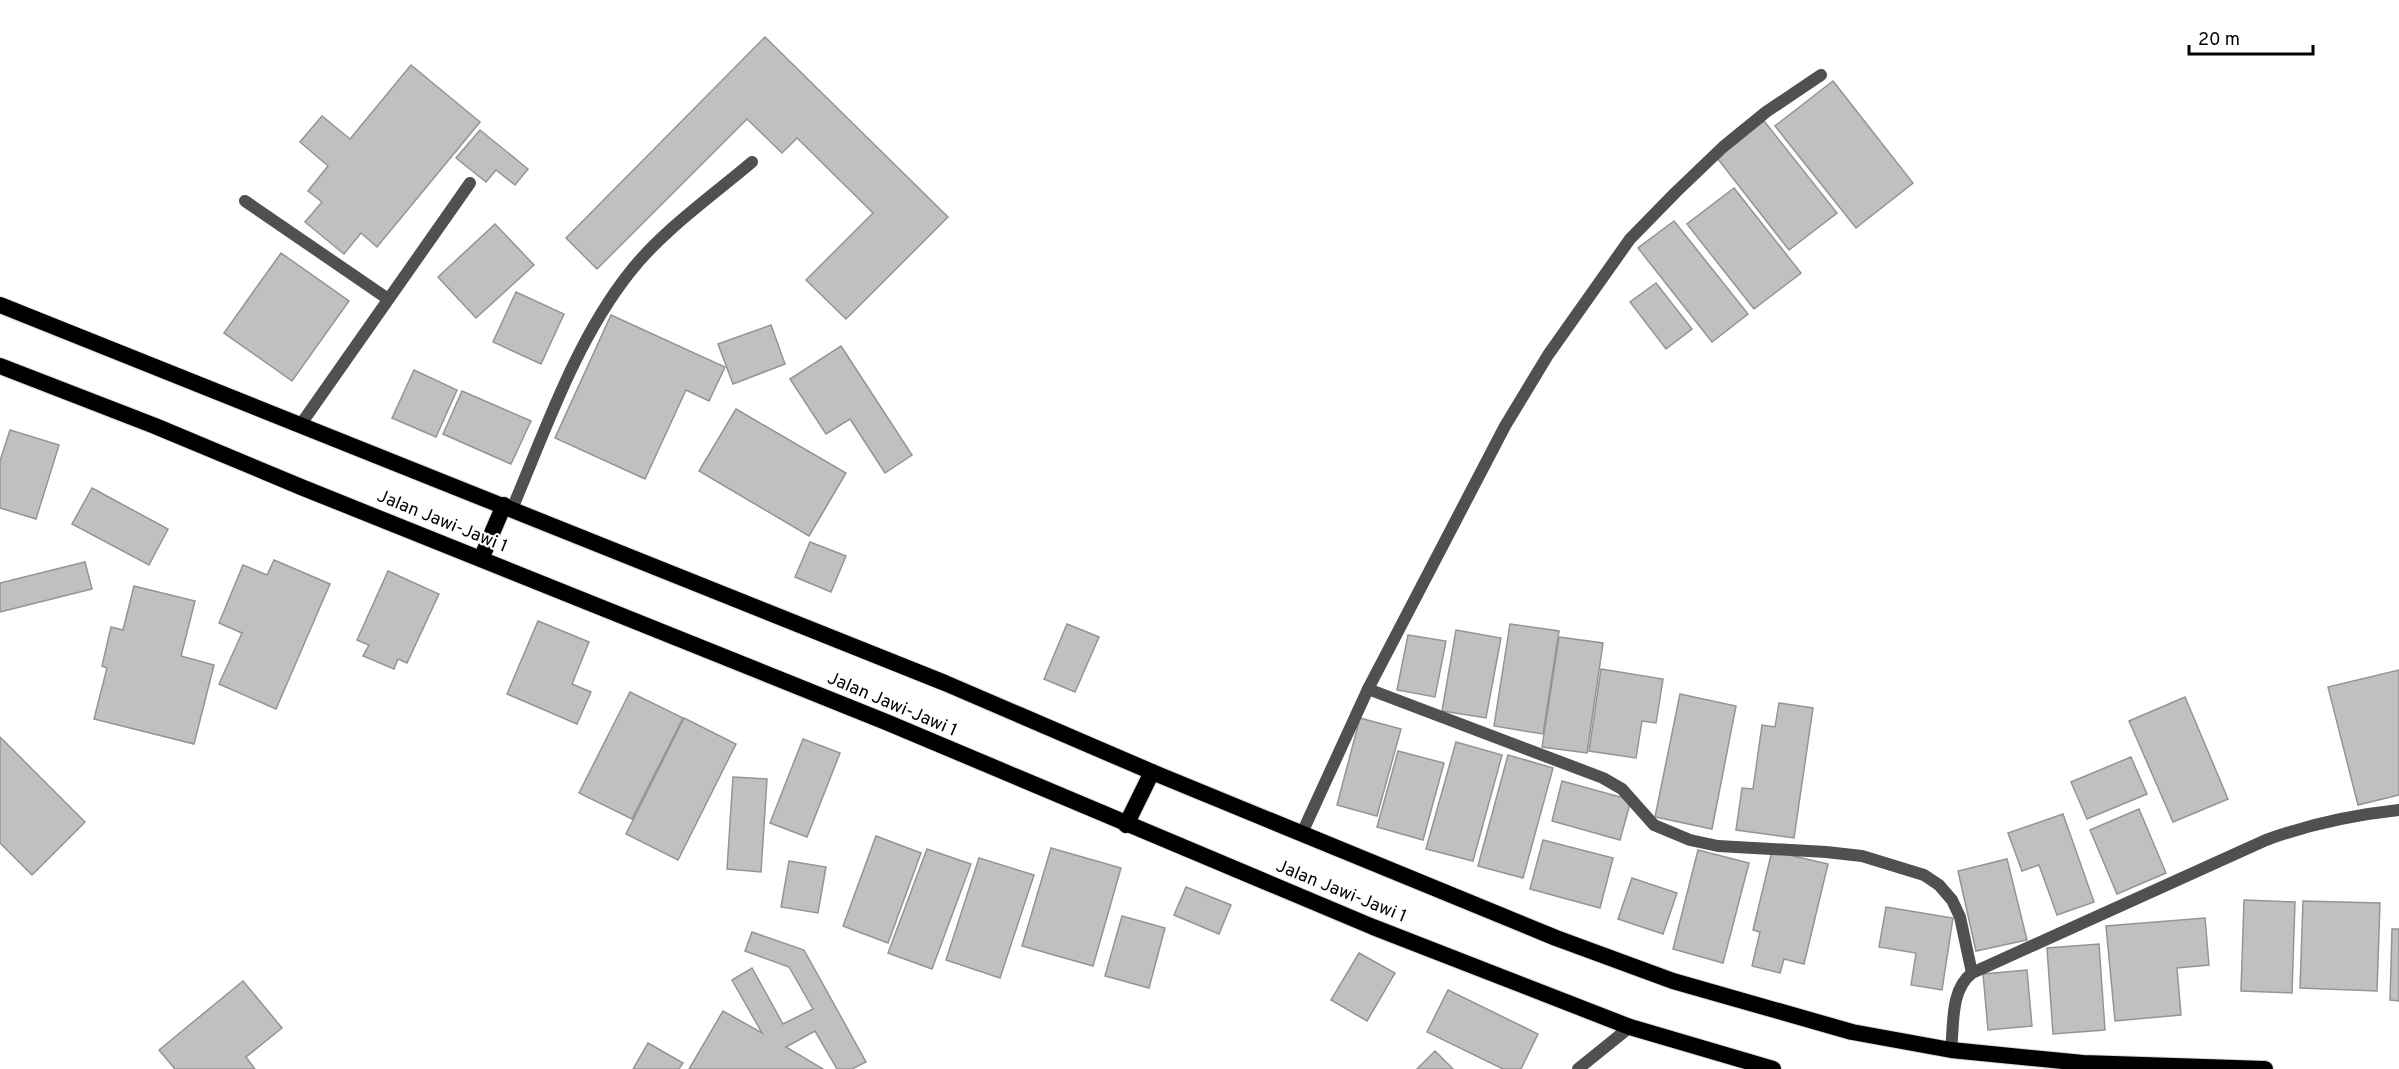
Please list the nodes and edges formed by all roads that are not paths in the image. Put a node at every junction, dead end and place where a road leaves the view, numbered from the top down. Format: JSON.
{"nodes":[{"id":1,"x":1821,"y":75,"type":"dead end"},
{"id":2,"x":752,"y":162,"type":"dead end"},
{"id":3,"x":470,"y":183,"type":"dead end"},
{"id":4,"x":245,"y":201,"type":"dead end"},
{"id":5,"x":388,"y":300,"type":"junction"},
{"id":6,"x":0,"y":305,"type":"edge"},
{"id":7,"x":0,"y":366,"type":"edge"},
{"id":8,"x":301,"y":424,"type":"junction"},
{"id":9,"x":508,"y":507,"type":"junction"},
{"id":10,"x":481,"y":559,"type":"junction"},
{"id":11,"x":1368,"y":689,"type":"junction"},
{"id":12,"x":1152,"y":772,"type":"junction"},
{"id":13,"x":2399,"y":810,"type":"edge"},
{"id":14,"x":1126,"y":825,"type":"junction"},
{"id":15,"x":1302,"y":833,"type":"junction"},
{"id":16,"x":1972,"y":974,"type":"junction"},
{"id":17,"x":1630,"y":1027,"type":"junction"},
{"id":18,"x":1951,"y":1050,"type":"junction"},
{"id":19,"x":1578,"y":1069,"type":"edge"},
{"id":20,"x":1773,"y":1069,"type":"edge"},
{"id":21,"x":2265,"y":1069,"type":"edge"}],
"edges":[{"from":1,"to":11,"type":"street"},
{"from":2,"to":9,"type":"street"},
{"from":3,"to":5,"type":"street"},
{"from":4,"to":5,"type":"street"},
{"from":5,"to":8,"type":"street"},
{"from":6,"to":8,"type":"highway"},
{"from":7,"to":10,"type":"highway","name":"Jalan Jawi-Jawi 1"},
{"from":8,"to":9,"type":"highway"},
{"from":9,"to":10,"type":"highway"},
{"from":9,"to":12,"type":"highway"},
{"from":10,"to":14,"type":"highway","name":"Jalan Jawi-Jawi 1"},
{"from":11,"to":15,"type":"street"},
{"from":11,"to":16,"type":"street"},
{"from":12,"to":14,"type":"highway"},
{"from":12,"to":15,"type":"highway"},
{"from":13,"to":16,"type":"street"},
{"from":14,"to":17,"type":"highway","name":"Jalan Jawi-Jawi 1"},
{"from":15,"to":18,"type":"highway"},
{"from":16,"to":18,"type":"street"},
{"from":17,"to":19,"type":"street"},
{"from":17,"to":20,"type":"highway","name":"Jalan Jawi-Jawi 1"},
{"from":18,"to":21,"type":"highway"}]}
